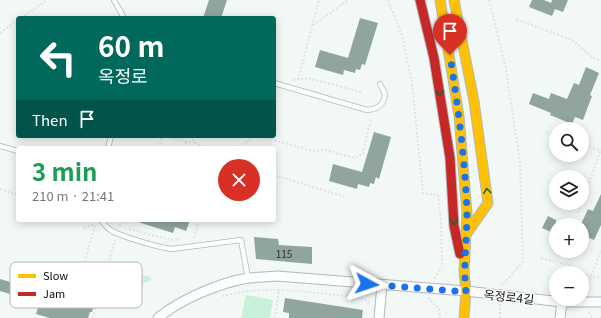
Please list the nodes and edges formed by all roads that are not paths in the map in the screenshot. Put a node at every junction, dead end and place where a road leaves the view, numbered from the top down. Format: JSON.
{"nodes":[{"id":1,"x":114,"y":0,"type":"edge"},
{"id":2,"x":420,"y":0,"type":"edge"},
{"id":3,"x":440,"y":0,"type":"edge"},
{"id":4,"x":454,"y":0,"type":"edge"},
{"id":5,"x":123,"y":16,"type":"edge"},
{"id":6,"x":276,"y":84,"type":"edge"},
{"id":7,"x":380,"y":84,"type":"dead end"},
{"id":8,"x":0,"y":146,"type":"edge"},
{"id":9,"x":16,"y":150,"type":"edge"},
{"id":10,"x":103,"y":222,"type":"edge"},
{"id":11,"x":466,"y":236,"type":"junction"},
{"id":12,"x":464,"y":272,"type":"junction"},
{"id":13,"x":248,"y":278,"type":"junction"},
{"id":14,"x":382,"y":285,"type":"junction"},
{"id":15,"x":466,"y":292,"type":"junction"},
{"id":16,"x":549,"y":301,"type":"edge"},
{"id":17,"x":589,"y":302,"type":"edge"},
{"id":18,"x":601,"y":302,"type":"edge"},
{"id":19,"x":562,"y":306,"type":"edge"},
{"id":20,"x":158,"y":318,"type":"edge"},
{"id":21,"x":379,"y":318,"type":"edge"},
{"id":22,"x":464,"y":318,"type":"edge"},
{"id":23,"x":560,"y":318,"type":"edge"}],
"edges":[{"from":1,"to":5,"type":"lane"},
{"from":2,"to":12,"type":"main road","one_way":true},
{"from":3,"to":11,"type":"main road"},
{"from":11,"to":4,"type":"main road","one_way":true},
{"from":6,"to":7,"type":"lane"},
{"from":8,"to":9,"type":"lane"},
{"from":10,"to":13,"type":"lane"},
{"from":11,"to":12,"type":"main road"},
{"from":12,"to":15,"type":"main road"},
{"from":13,"to":14,"type":"street","name":"옥정로4길"},
{"from":13,"to":20,"type":"street","name":"옥정로4길"},
{"from":14,"to":15,"type":"street","name":"옥정로4길"},
{"from":14,"to":21,"type":"street"},
{"from":15,"to":16,"type":"street","name":"옥정로4길"},
{"from":15,"to":22,"type":"main road"},
{"from":17,"to":18,"type":"street","name":"옥정로4길"},
{"from":19,"to":23,"type":"street"}]}
